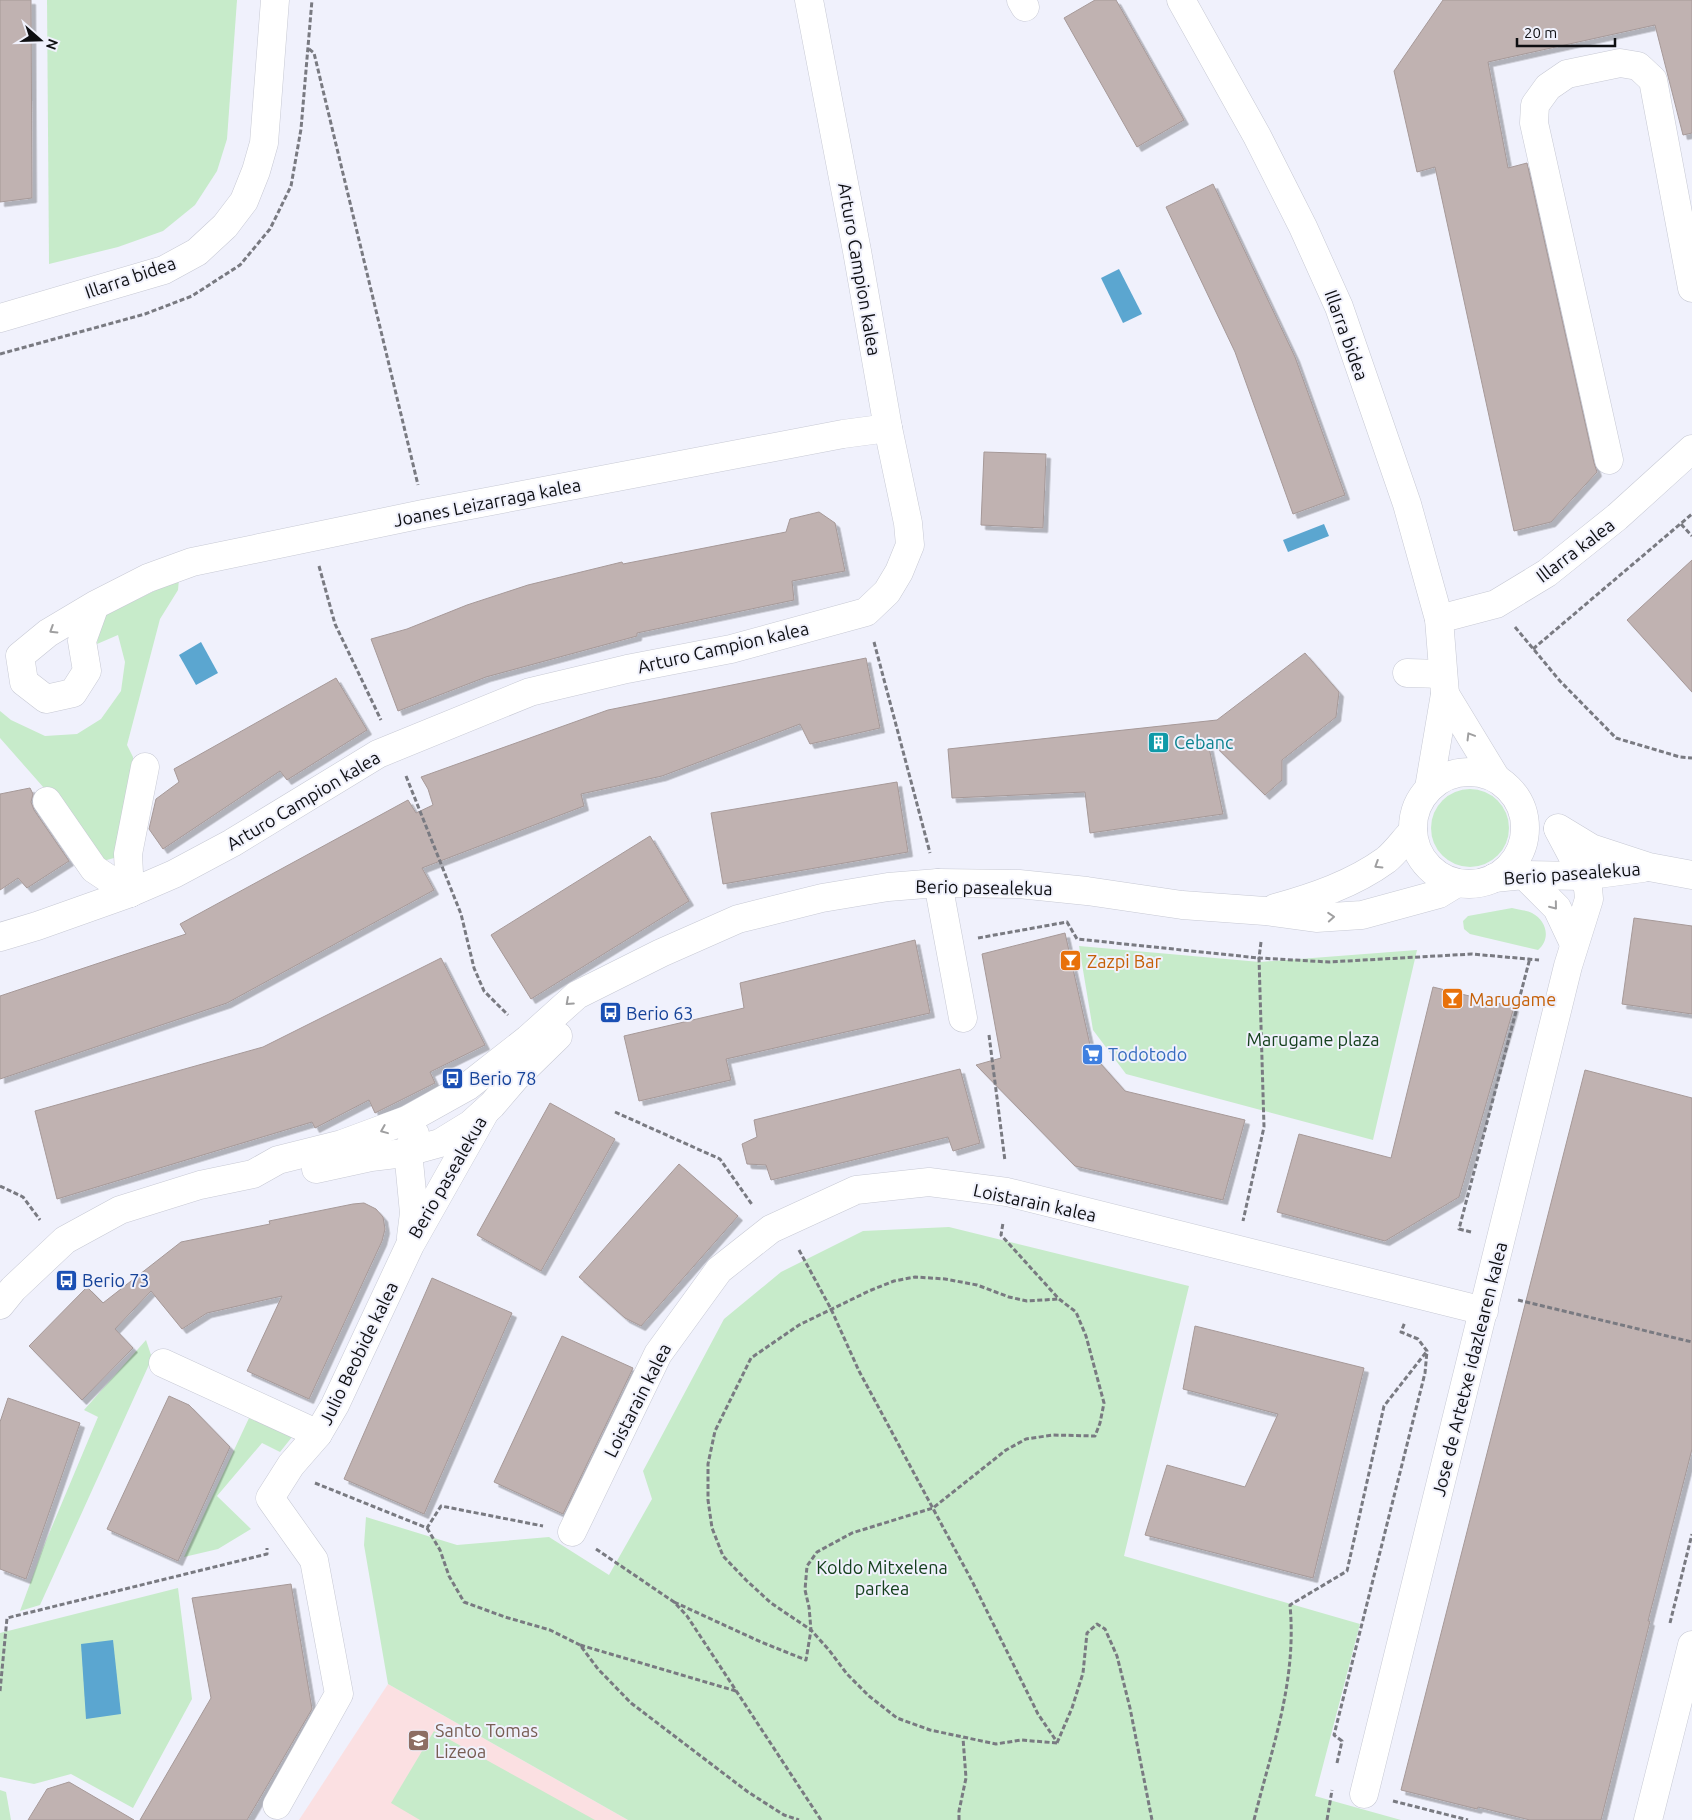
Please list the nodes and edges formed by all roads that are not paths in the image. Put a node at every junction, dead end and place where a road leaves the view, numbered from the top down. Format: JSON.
{"nodes":[{"id":1,"x":275,"y":0,"type":"edge"},
{"id":2,"x":809,"y":0,"type":"edge"},
{"id":3,"x":1182,"y":0,"type":"edge"},
{"id":4,"x":1692,"y":288,"type":"edge"},
{"id":5,"x":0,"y":318,"type":"edge"},
{"id":6,"x":888,"y":428,"type":"junction"},
{"id":7,"x":1692,"y":449,"type":"edge"},
{"id":8,"x":1609,"y":460,"type":"dead end"},
{"id":9,"x":95,"y":605,"type":"dead end"},
{"id":10,"x":1439,"y":619,"type":"junction"},
{"id":11,"x":1408,"y":673,"type":"dead end"},
{"id":12,"x":1444,"y":684,"type":"junction"},
{"id":13,"x":145,"y":767,"type":"dead end"},
{"id":14,"x":1496,"y":778,"type":"junction"},
{"id":15,"x":1430,"y":788,"type":"junction"},
{"id":16,"x":47,"y":801,"type":"dead end"},
{"id":17,"x":1519,"y":801,"type":"junction"},
{"id":18,"x":1558,"y":829,"type":"junction"},
{"id":19,"x":1413,"y":831,"type":"junction"},
{"id":20,"x":1649,"y":867,"type":"junction"},
{"id":21,"x":1524,"y":875,"type":"junction"},
{"id":22,"x":1692,"y":875,"type":"edge"},
{"id":23,"x":1583,"y":876,"type":"junction"},
{"id":24,"x":1494,"y":878,"type":"junction"},
{"id":25,"x":938,"y":883,"type":"junction"},
{"id":26,"x":1457,"y":883,"type":"junction"},
{"id":27,"x":130,"y":893,"type":"junction"},
{"id":28,"x":1265,"y":911,"type":"junction"},
{"id":29,"x":0,"y":937,"type":"edge"},
{"id":30,"x":1574,"y":944,"type":"junction"},
{"id":31,"x":627,"y":971,"type":"junction"},
{"id":32,"x":963,"y":1018,"type":"dead end"},
{"id":33,"x":428,"y":1109,"type":"junction"},
{"id":34,"x":484,"y":1112,"type":"junction"},
{"id":35,"x":408,"y":1151,"type":"junction"},
{"id":36,"x":253,"y":1174,"type":"junction"},
{"id":37,"x":410,"y":1246,"type":"junction"},
{"id":38,"x":0,"y":1305,"type":"edge"},
{"id":39,"x":1484,"y":1311,"type":"junction"},
{"id":40,"x":163,"y":1363,"type":"dead end"},
{"id":41,"x":318,"y":1434,"type":"junction"},
{"id":42,"x":572,"y":1532,"type":"road end"},
{"id":43,"x":1692,"y":1645,"type":"edge"},
{"id":44,"x":1364,"y":1794,"type":"dead end"},
{"id":45,"x":277,"y":1805,"type":"dead end"},
{"id":46,"x":1648,"y":1820,"type":"edge"}],
"edges":[{"from":1,"to":5,"type":"street","name":"Illarra bidea"},
{"from":2,"to":6,"type":"street","name":"Arturo Campion kalea"},
{"from":3,"to":10,"type":"street","name":"Illarra bidea"},
{"from":4,"to":8,"type":"street"},
{"from":6,"to":9,"type":"street","name":"Joanes Leizarraga kalea"},
{"from":6,"to":27,"type":"street","name":"Arturo Campion kalea"},
{"from":7,"to":10,"type":"street","name":"Illarra kalea"},
{"from":10,"to":12,"type":"street","name":"Illarra bidea"},
{"from":11,"to":12,"type":"street"},
{"from":14,"to":12,"type":"street","name":"Illarra bidea","one_way":true},
{"from":12,"to":15,"type":"street","name":"Illarra bidea"},
{"from":13,"to":27,"type":"street"},
{"from":14,"to":15,"type":"street"},
{"from":14,"to":17,"type":"street"},
{"from":15,"to":19,"type":"street"},
{"from":16,"to":27,"type":"street"},
{"from":17,"to":18,"type":"street","name":"Berio pasealekua"},
{"from":17,"to":24,"type":"street"},
{"from":18,"to":20,"type":"street","name":"Berio pasealekua"},
{"from":18,"to":23,"type":"street","name":"Jose de Artetxe idazlearen kalea"},
{"from":19,"to":26,"type":"street"},
{"from":19,"to":28,"type":"street","name":"Berio pasealekua","one_way":true},
{"from":20,"to":22,"type":"street","name":"Berio pasealekua"},
{"from":20,"to":23,"type":"street","name":"Berio pasealekua"},
{"from":21,"to":23,"type":"street","name":"Berio pasealekua"},
{"from":21,"to":24,"type":"street","name":"Berio pasealekua"},
{"from":21,"to":30,"type":"street","one_way":true},
{"from":23,"to":30,"type":"street","name":"Jose de Artetxe idazlearen kalea"},
{"from":24,"to":26,"type":"street"},
{"from":25,"to":28,"type":"street","name":"Berio pasealekua"},
{"from":25,"to":31,"type":"street","name":"Berio pasealekua"},
{"from":25,"to":32,"type":"street"},
{"from":28,"to":26,"type":"street","name":"Berio pasealekua","one_way":true},
{"from":27,"to":29,"type":"street","name":"Arturo Campion kalea"},
{"from":30,"to":39,"type":"street","name":"Jose de Artetxe idazlearen kalea"},
{"from":31,"to":33,"type":"street","name":"Berio pasealekua","one_way":true},
{"from":31,"to":34,"type":"street","name":"Berio pasealekua"},
{"from":33,"to":35,"type":"street","name":"Berio pasealekua"},
{"from":33,"to":36,"type":"street","name":"Berio pasealekua","one_way":true},
{"from":34,"to":35,"type":"street","name":"Berio pasealekua"},
{"from":34,"to":37,"type":"street","name":"Berio pasealekua"},
{"from":35,"to":36,"type":"street","name":"Berio pasealekua"},
{"from":35,"to":37,"type":"street","name":"Berio pasealekua"},
{"from":36,"to":38,"type":"street","name":"Berio pasealekua"},
{"from":37,"to":41,"type":"street","name":"Julio Beobide kalea"},
{"from":39,"to":42,"type":"street","name":"Loistarain kalea"},
{"from":39,"to":44,"type":"street","name":"Jose de Artetxe idazlearen kalea"},
{"from":40,"to":41,"type":"street"},
{"from":41,"to":45,"type":"street","name":"Julio Beobide kalea"},
{"from":43,"to":46,"type":"street"}]}
